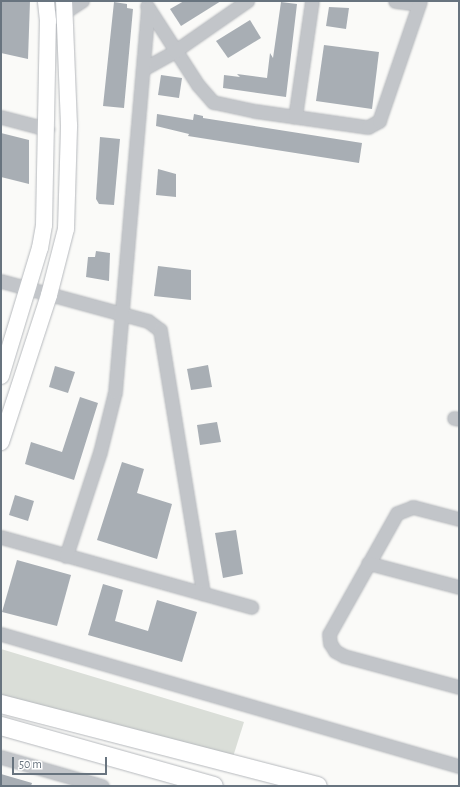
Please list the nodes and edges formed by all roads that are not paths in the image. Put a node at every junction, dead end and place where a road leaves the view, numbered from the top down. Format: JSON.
{"nodes":[{"id":1,"x":46,"y":1,"type":"edge"},
{"id":2,"x":82,"y":1,"type":"edge"},
{"id":3,"x":247,"y":1,"type":"edge"},
{"id":4,"x":312,"y":1,"type":"edge"},
{"id":5,"x":395,"y":1,"type":"edge"},
{"id":6,"x":419,"y":3,"type":"edge"},
{"id":7,"x":146,"y":4,"type":"edge"},
{"id":8,"x":65,"y":6,"type":"edge"},
{"id":9,"x":48,"y":22,"type":"junction"},
{"id":10,"x":175,"y":51,"type":"junction"},
{"id":11,"x":143,"y":69,"type":"junction"},
{"id":12,"x":1,"y":117,"type":"edge"},
{"id":13,"x":295,"y":117,"type":"junction"},
{"id":14,"x":47,"y":128,"type":"junction"},
{"id":15,"x":1,"y":281,"type":"edge"},
{"id":16,"x":28,"y":289,"type":"junction"},
{"id":17,"x":49,"y":295,"type":"junction"},
{"id":18,"x":123,"y":313,"type":"junction"},
{"id":19,"x":1,"y":376,"type":"edge"},
{"id":20,"x":1,"y":442,"type":"edge"},
{"id":21,"x":459,"y":519,"type":"edge"},
{"id":22,"x":1,"y":537,"type":"edge"},
{"id":23,"x":66,"y":556,"type":"junction"},
{"id":24,"x":368,"y":563,"type":"junction"},
{"id":25,"x":459,"y":587,"type":"edge"},
{"id":26,"x":203,"y":594,"type":"junction"},
{"id":27,"x":251,"y":607,"type":"dead end"},
{"id":28,"x":1,"y":634,"type":"edge"},
{"id":29,"x":459,"y":687,"type":"edge"},
{"id":30,"x":1,"y":704,"type":"edge"},
{"id":31,"x":1,"y":726,"type":"edge"},
{"id":32,"x":1,"y":757,"type":"edge"},
{"id":33,"x":459,"y":766,"type":"edge"},
{"id":34,"x":102,"y":786,"type":"edge"},
{"id":35,"x":214,"y":786,"type":"edge"},
{"id":36,"x":318,"y":786,"type":"edge"}],
"edges":[{"from":1,"to":9,"type":"main road"},
{"from":2,"to":8,"type":"street"},
{"from":3,"to":10,"type":"street"},
{"from":4,"to":13,"type":"street"},
{"from":5,"to":6,"type":"street"},
{"from":6,"to":13,"type":"street"},
{"from":7,"to":10,"type":"street"},
{"from":7,"to":11,"type":"street"},
{"from":8,"to":9,"type":"street"},
{"from":8,"to":17,"type":"main road"},
{"from":9,"to":14,"type":"main road"},
{"from":10,"to":11,"type":"street"},
{"from":10,"to":13,"type":"street"},
{"from":11,"to":18,"type":"street"},
{"from":12,"to":14,"type":"street"},
{"from":14,"to":16,"type":"main road"},
{"from":15,"to":16,"type":"street"},
{"from":16,"to":17,"type":"street"},
{"from":16,"to":19,"type":"main road"},
{"from":17,"to":18,"type":"street"},
{"from":17,"to":20,"type":"main road"},
{"from":18,"to":23,"type":"street"},
{"from":18,"to":26,"type":"street"},
{"from":21,"to":24,"type":"street"},
{"from":22,"to":23,"type":"street"},
{"from":23,"to":26,"type":"street"},
{"from":24,"to":25,"type":"street"},
{"from":24,"to":29,"type":"street"},
{"from":26,"to":27,"type":"street"},
{"from":28,"to":33,"type":"street"},
{"from":30,"to":36,"type":"highway"},
{"from":31,"to":35,"type":"highway"},
{"from":32,"to":34,"type":"street"}]}
